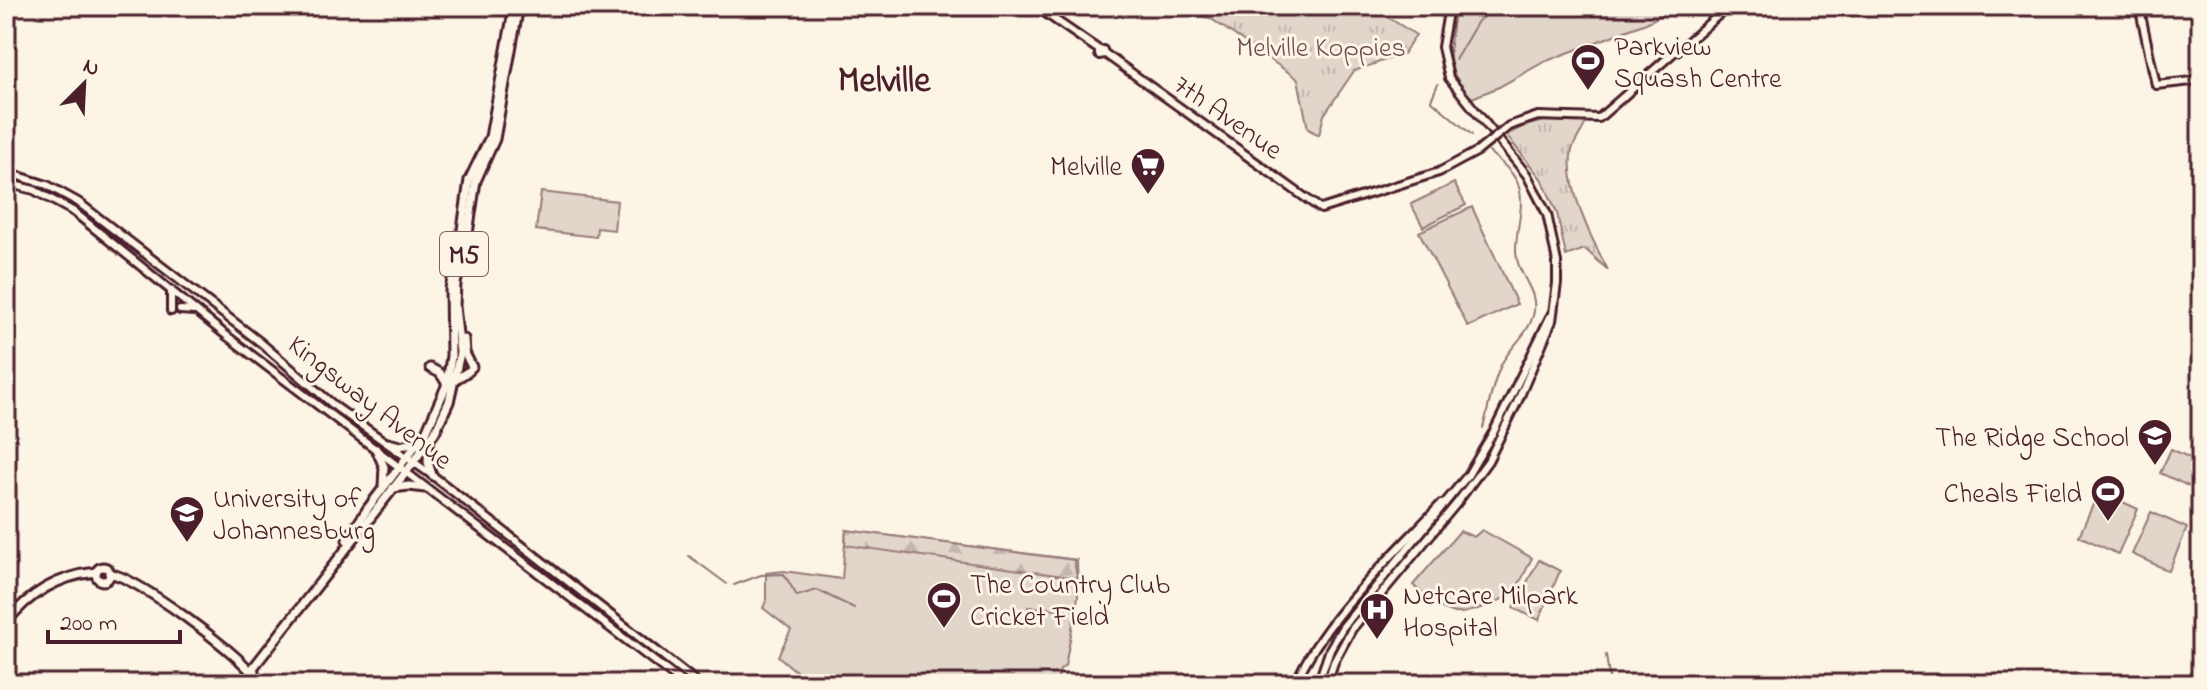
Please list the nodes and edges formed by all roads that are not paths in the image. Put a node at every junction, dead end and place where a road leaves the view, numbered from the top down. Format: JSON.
{"nodes":[{"id":1,"x":516,"y":6,"type":"edge"},
{"id":2,"x":1035,"y":6,"type":"edge"},
{"id":3,"x":1449,"y":6,"type":"edge"},
{"id":4,"x":1729,"y":6,"type":"edge"},
{"id":5,"x":2139,"y":6,"type":"edge"},
{"id":6,"x":2201,"y":80,"type":"edge"},
{"id":7,"x":6,"y":172,"type":"edge"},
{"id":8,"x":472,"y":180,"type":"junction"},
{"id":9,"x":6,"y":183,"type":"edge"},
{"id":10,"x":171,"y":290,"type":"junction"},
{"id":11,"x":180,"y":310,"type":"dead end"},
{"id":12,"x":171,"y":311,"type":"dead end"},
{"id":13,"x":197,"y":312,"type":"junction"},
{"id":14,"x":1552,"y":314,"type":"junction"},
{"id":15,"x":458,"y":327,"type":"junction"},
{"id":16,"x":430,"y":368,"type":"dead end"},
{"id":17,"x":456,"y":379,"type":"junction"},
{"id":18,"x":447,"y":384,"type":"junction"},
{"id":19,"x":424,"y":441,"type":"junction"},
{"id":20,"x":388,"y":443,"type":"junction"},
{"id":21,"x":376,"y":449,"type":"junction"},
{"id":22,"x":411,"y":459,"type":"junction"},
{"id":23,"x":403,"y":469,"type":"junction"},
{"id":24,"x":432,"y":475,"type":"junction"},
{"id":25,"x":1462,"y":484,"type":"junction"},
{"id":26,"x":383,"y":488,"type":"junction"},
{"id":27,"x":393,"y":488,"type":"junction"},
{"id":28,"x":425,"y":488,"type":"junction"},
{"id":29,"x":333,"y":564,"type":"junction"},
{"id":30,"x":6,"y":623,"type":"edge"},
{"id":31,"x":684,"y":684,"type":"edge"},
{"id":32,"x":699,"y":684,"type":"edge"},
{"id":33,"x":1295,"y":684,"type":"edge"},
{"id":34,"x":1318,"y":684,"type":"edge"},
{"id":35,"x":1327,"y":684,"type":"edge"}],
"edges":[{"from":1,"to":8,"type":"main road","number":"M5"},
{"from":2,"to":4,"type":"main road","name":"7th Avenue","bridge":true},
{"from":3,"to":14,"type":"main road"},
{"from":5,"to":6,"type":"main road"},
{"from":7,"to":20,"type":"main road","name":"Kingsway Avenue"},
{"from":8,"to":15,"type":"main road","number":"M5"},
{"from":8,"to":18,"type":"main road","number":"M5"},
{"from":9,"to":10,"type":"main road","name":"Kingsway Avenue"},
{"from":10,"to":12,"type":"main road"},
{"from":10,"to":13,"type":"main road","name":"Kingsway Avenue"},
{"from":11,"to":13,"type":"main road"},
{"from":13,"to":21,"type":"main road","name":"Kingsway Avenue"},
{"from":14,"to":25,"type":"main road"},
{"from":14,"to":35,"type":"main road"},
{"from":15,"to":17,"type":"main road","number":"M5"},
{"from":15,"to":17,"type":"main road"},
{"from":16,"to":18,"type":"main road"},
{"from":17,"to":19,"type":"main road","number":"M5"},
{"from":18,"to":19,"type":"main road","number":"M5"},
{"from":19,"to":20,"type":"main road"},
{"from":19,"to":22,"type":"main road","number":"M5"},
{"from":19,"to":24,"type":"main road"},
{"from":20,"to":22,"type":"main road","name":"Kingsway Avenue"},
{"from":21,"to":23,"type":"main road","name":"Kingsway Avenue"},
{"from":21,"to":26,"type":"main road"},
{"from":22,"to":23,"type":"main road","number":"M5"},
{"from":22,"to":24,"type":"main road","name":"Kingsway Avenue"},
{"from":23,"to":26,"type":"main road","number":"M5"},
{"from":23,"to":27,"type":"main road","number":"M5"},
{"from":23,"to":28,"type":"main road","name":"Kingsway Avenue"},
{"from":24,"to":32,"type":"main road","name":"Kingsway Avenue"},
{"from":25,"to":33,"type":"main road"},
{"from":25,"to":34,"type":"main road"},
{"from":26,"to":29,"type":"main road","number":"M5"},
{"from":27,"to":28,"type":"main road"},
{"from":27,"to":29,"type":"main road","number":"M5"},
{"from":28,"to":31,"type":"main road","name":"Kingsway Avenue"},
{"from":29,"to":30,"type":"main road","number":"M5"}]}
